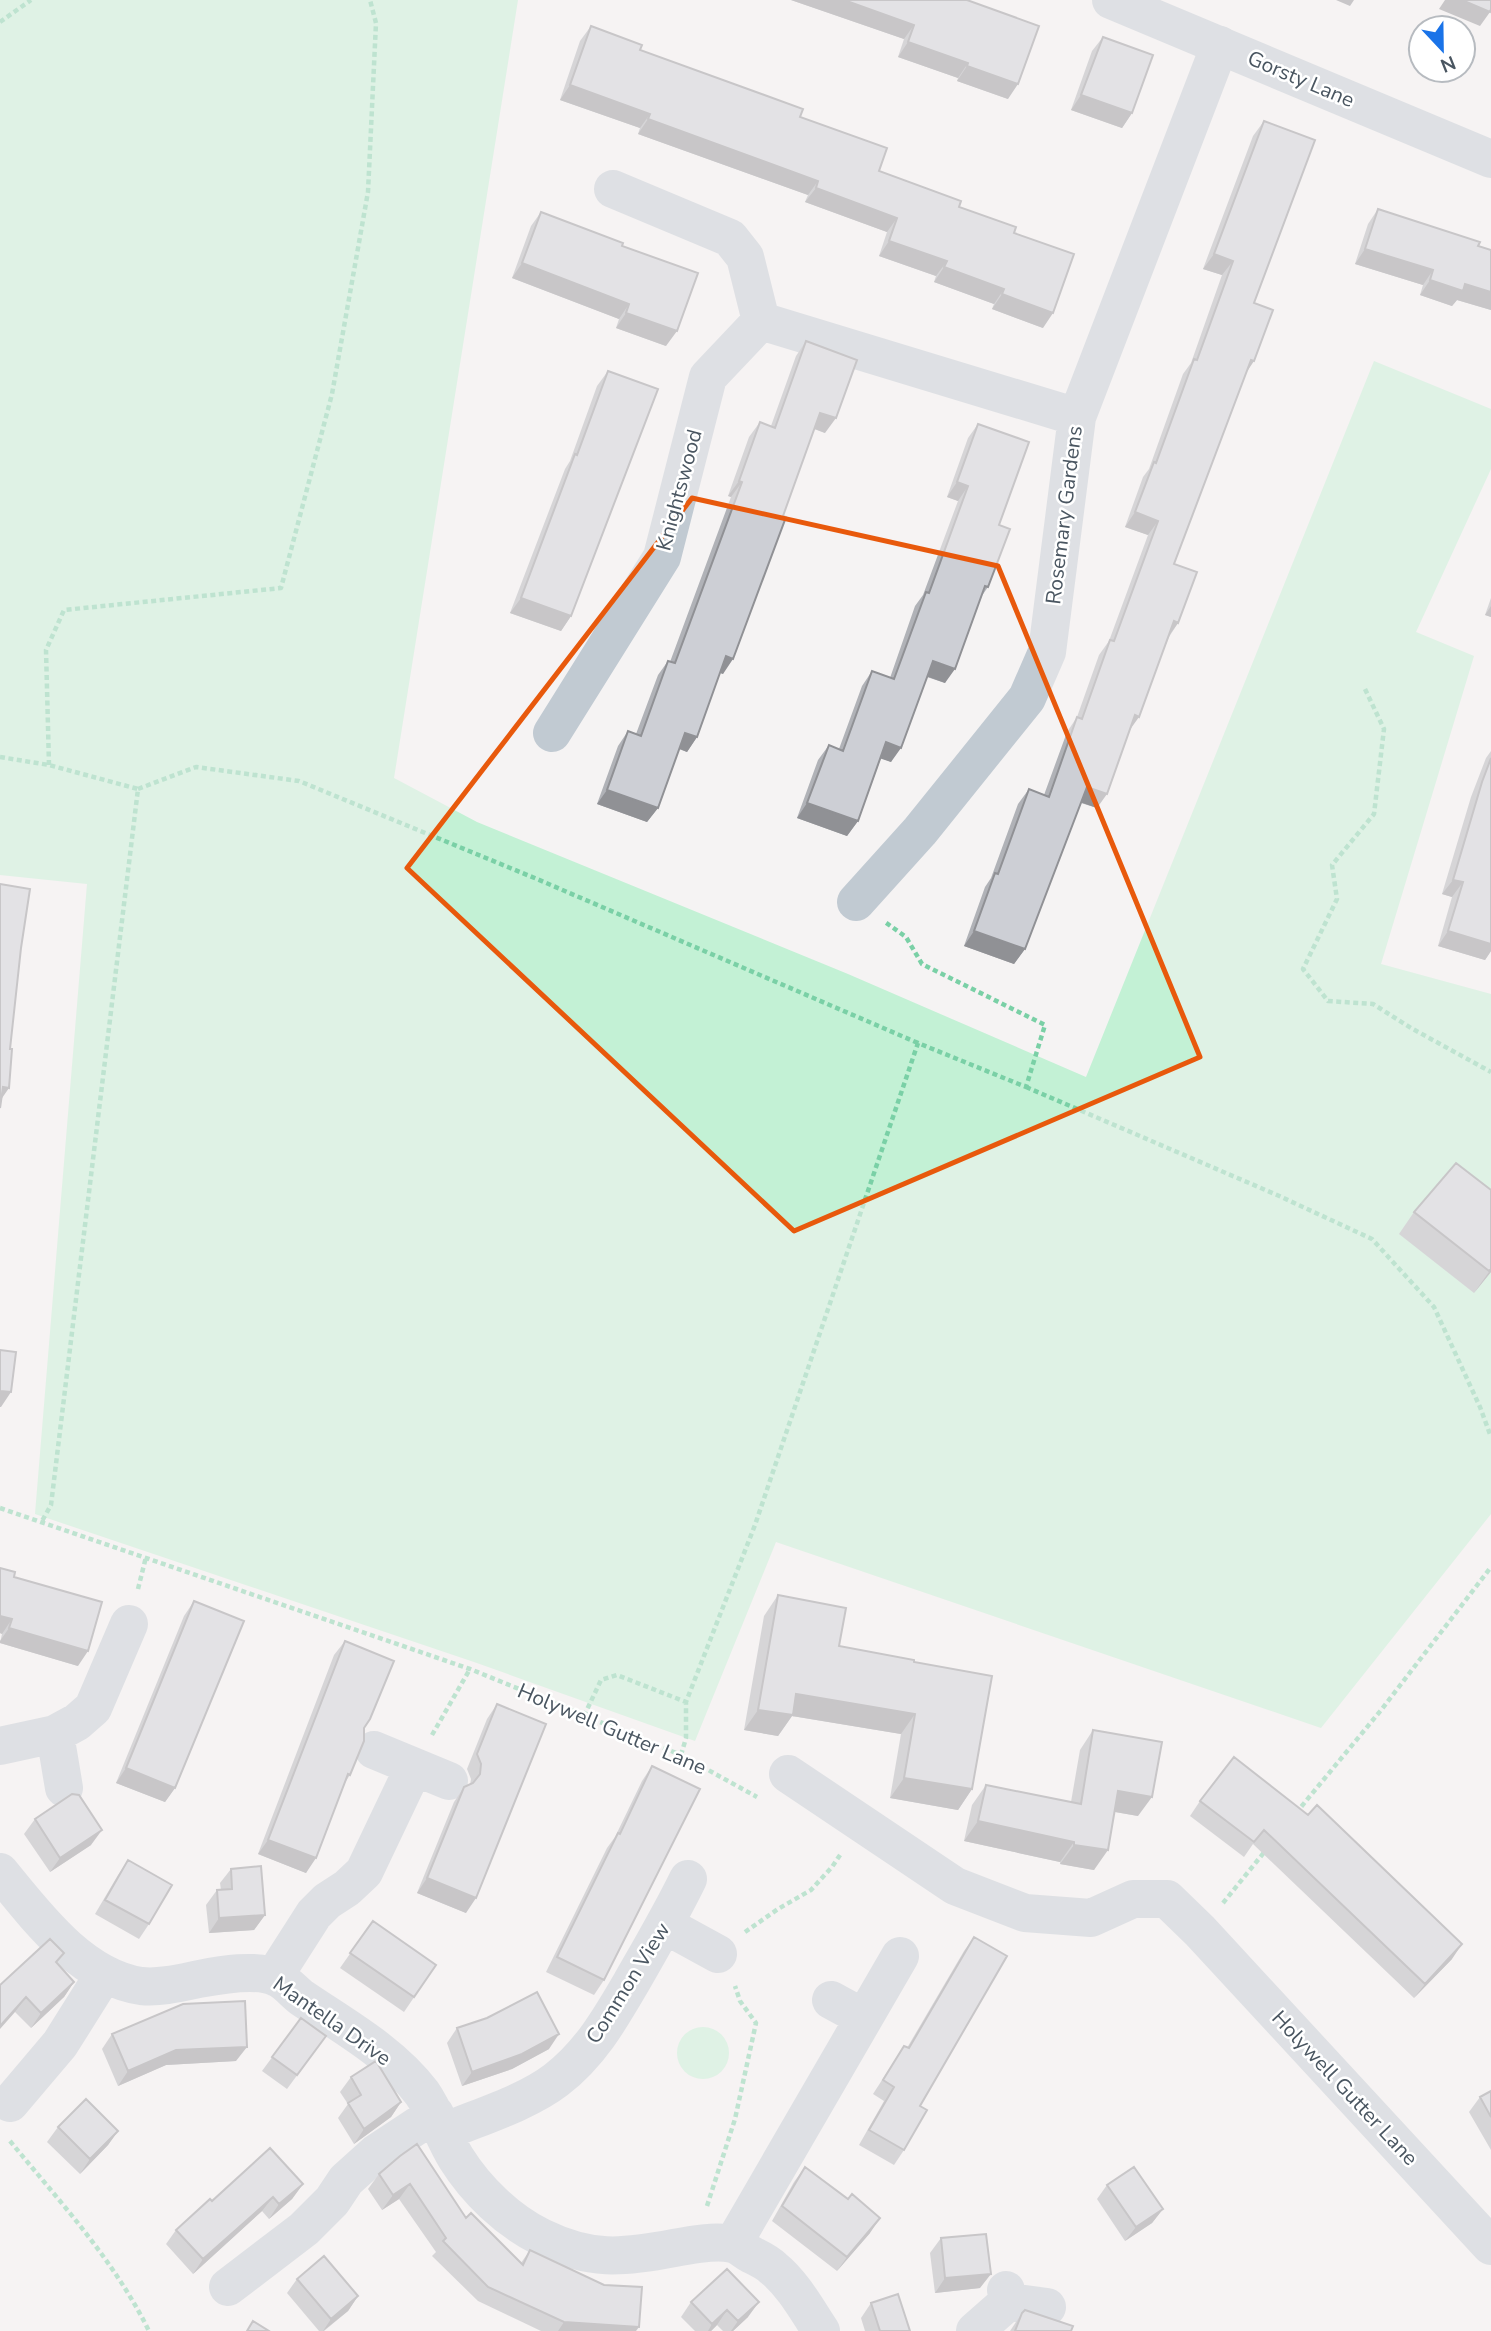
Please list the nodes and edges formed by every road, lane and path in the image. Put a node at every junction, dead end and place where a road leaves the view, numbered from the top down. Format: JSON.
{"nodes":[{"id":1,"x":31,"y":0,"type":"edge"},
{"id":2,"x":370,"y":0,"type":"edge"},
{"id":3,"x":1111,"y":0,"type":"edge"},
{"id":4,"x":0,"y":22,"type":"edge"},
{"id":5,"x":1220,"y":46,"type":"junction"},
{"id":6,"x":1491,"y":159,"type":"edge"},
{"id":7,"x":613,"y":189,"type":"dead end"},
{"id":8,"x":761,"y":321,"type":"junction"},
{"id":9,"x":1077,"y":418,"type":"junction"},
{"id":10,"x":1365,"y":689,"type":"dead end"},
{"id":11,"x":552,"y":733,"type":"dead end"},
{"id":12,"x":0,"y":757,"type":"edge"},
{"id":13,"x":49,"y":765,"type":"junction"},
{"id":14,"x":138,"y":789,"type":"junction"},
{"id":15,"x":856,"y":902,"type":"joint"},
{"id":16,"x":918,"y":1043,"type":"junction"},
{"id":17,"x":1491,"y":1072,"type":"edge"},
{"id":18,"x":1026,"y":1087,"type":"junction"},
{"id":19,"x":1491,"y":1437,"type":"edge"},
{"id":20,"x":0,"y":1508,"type":"edge"},
{"id":21,"x":42,"y":1521,"type":"junction"},
{"id":22,"x":1491,"y":1567,"type":"edge"},
{"id":23,"x":129,"y":1624,"type":"dead end"},
{"id":24,"x":470,"y":1668,"type":"junction"},
{"id":25,"x":686,"y":1702,"type":"junction"},
{"id":26,"x":584,"y":1716,"type":"junction"},
{"id":27,"x":55,"y":1734,"type":"junction"},
{"id":28,"x":0,"y":1746,"type":"edge"},
{"id":29,"x":374,"y":1750,"type":"dead end"},
{"id":30,"x":681,"y":1755,"type":"junction"},
{"id":31,"x":414,"y":1767,"type":"junction"},
{"id":32,"x":449,"y":1781,"type":"dead end"},
{"id":33,"x":776,"y":1787,"type":"joint"},
{"id":34,"x":64,"y":1788,"type":"dead end"},
{"id":35,"x":1295,"y":1815,"type":"edge"},
{"id":36,"x":846,"y":1846,"type":"dead end"},
{"id":37,"x":1269,"y":1846,"type":"edge"},
{"id":38,"x":0,"y":1872,"type":"edge"},
{"id":39,"x":688,"y":1879,"type":"dead end"},
{"id":40,"x":666,"y":1925,"type":"junction"},
{"id":41,"x":1200,"y":1931,"type":"junction"},
{"id":42,"x":718,"y":1954,"type":"junction"},
{"id":43,"x":900,"y":1956,"type":"dead end"},
{"id":44,"x":104,"y":1974,"type":"junction"},
{"id":45,"x":277,"y":1978,"type":"junction"},
{"id":46,"x":831,"y":2000,"type":"dead end"},
{"id":47,"x":864,"y":2018,"type":"junction"},
{"id":48,"x":9,"y":2121,"type":"joint"},
{"id":49,"x":439,"y":2123,"type":"junction"},
{"id":50,"x":733,"y":2244,"type":"junction"},
{"id":51,"x":693,"y":2245,"type":"junction"},
{"id":52,"x":1491,"y":2246,"type":"edge"},
{"id":53,"x":228,"y":2287,"type":"dead end"},
{"id":54,"x":1047,"y":2307,"type":"dead end"},
{"id":55,"x":149,"y":2331,"type":"edge"},
{"id":56,"x":821,"y":2331,"type":"edge"},
{"id":57,"x":975,"y":2331,"type":"edge"}],
"edges":[{"from":1,"to":4,"type":"path"},
{"from":2,"to":13,"type":"path"},
{"from":3,"to":5,"type":"street","name":"Gorsty Lane"},
{"from":5,"to":6,"type":"street","name":"Gorsty Lane"},
{"from":5,"to":9,"type":"street","name":"Rosemary Gardens"},
{"from":7,"to":8,"type":"street"},
{"from":8,"to":9,"type":"street"},
{"from":8,"to":11,"type":"street","name":"Knightswood"},
{"from":9,"to":15,"type":"street","name":"Rosemary Gardens"},
{"from":10,"to":17,"type":"path"},
{"from":12,"to":13,"type":"path"},
{"from":13,"to":14,"type":"path"},
{"from":14,"to":16,"type":"path"},
{"from":14,"to":21,"type":"path"},
{"from":15,"to":18,"type":"path"},
{"from":16,"to":18,"type":"path"},
{"from":16,"to":25,"type":"path"},
{"from":18,"to":19,"type":"path"},
{"from":20,"to":21,"type":"path","name":"Holywell Gutter Lane"},
{"from":21,"to":24,"type":"path","name":"Holywell Gutter Lane"},
{"from":22,"to":35,"type":"path"},
{"from":23,"to":27,"type":"street"},
{"from":24,"to":26,"type":"path","name":"Holywell Gutter Lane"},
{"from":24,"to":31,"type":"path"},
{"from":25,"to":26,"type":"path"},
{"from":25,"to":30,"type":"path"},
{"from":26,"to":30,"type":"path","name":"Holywell Gutter Lane"},
{"from":27,"to":28,"type":"street"},
{"from":27,"to":34,"type":"street"},
{"from":29,"to":31,"type":"street"},
{"from":30,"to":33,"type":"path","name":"Holywell Gutter Lane"},
{"from":31,"to":32,"type":"street"},
{"from":31,"to":45,"type":"street"},
{"from":33,"to":41,"type":"street","name":"Holywell Gutter Lane"},
{"from":36,"to":42,"type":"path"},
{"from":37,"to":41,"type":"path"},
{"from":38,"to":44,"type":"street","name":"Mantella Drive"},
{"from":39,"to":40,"type":"street","name":"Common View"},
{"from":40,"to":42,"type":"street"},
{"from":40,"to":49,"type":"street","name":"Common View"},
{"from":41,"to":52,"type":"street","name":"Holywell Gutter Lane"},
{"from":42,"to":51,"type":"path"},
{"from":43,"to":47,"type":"street"},
{"from":44,"to":45,"type":"street","name":"Mantella Drive"},
{"from":44,"to":48,"type":"street"},
{"from":45,"to":49,"type":"street","name":"Mantella Drive"},
{"from":46,"to":47,"type":"street"},
{"from":47,"to":50,"type":"street"},
{"from":48,"to":55,"type":"path"},
{"from":49,"to":51,"type":"street","name":"Mantella Drive"},
{"from":49,"to":53,"type":"street"},
{"from":50,"to":51,"type":"street","name":"Mantella Drive"},
{"from":50,"to":56,"type":"street"},
{"from":54,"to":57,"type":"street"}]}
